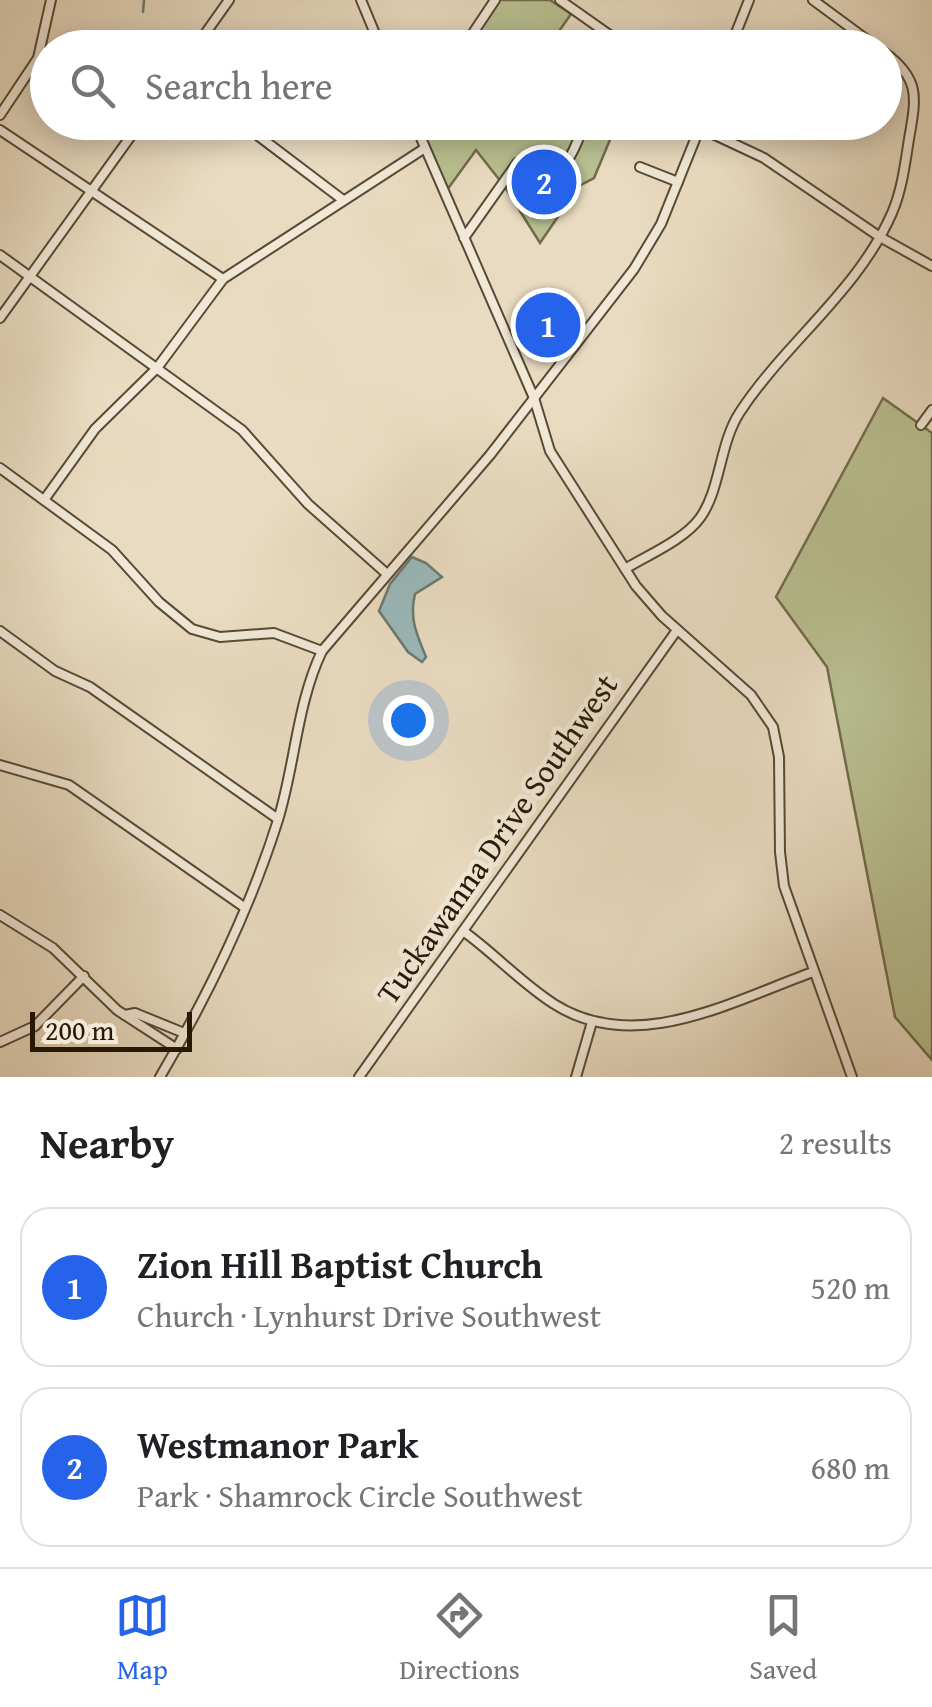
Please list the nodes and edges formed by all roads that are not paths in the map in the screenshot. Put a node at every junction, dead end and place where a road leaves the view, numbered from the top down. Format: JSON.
{"nodes":[{"id":1,"x":50,"y":0,"type":"edge"},
{"id":2,"x":229,"y":0,"type":"edge"},
{"id":3,"x":360,"y":0,"type":"edge"},
{"id":4,"x":495,"y":0,"type":"edge"},
{"id":5,"x":560,"y":0,"type":"edge"},
{"id":6,"x":748,"y":0,"type":"edge"},
{"id":7,"x":813,"y":0,"type":"edge"},
{"id":8,"x":44,"y":30,"type":"edge"},
{"id":9,"x":208,"y":30,"type":"edge"},
{"id":10,"x":373,"y":30,"type":"edge"},
{"id":11,"x":475,"y":30,"type":"edge"},
{"id":12,"x":602,"y":30,"type":"edge"},
{"id":13,"x":737,"y":30,"type":"edge"},
{"id":14,"x":854,"y":30,"type":"edge"},
{"id":15,"x":902,"y":66,"type":"edge"},
{"id":16,"x":30,"y":70,"type":"edge"},
{"id":17,"x":0,"y":115,"type":"edge"},
{"id":18,"x":0,"y":130,"type":"edge"},
{"id":19,"x":127,"y":140,"type":"edge"},
{"id":20,"x":264,"y":140,"type":"edge"},
{"id":21,"x":422,"y":140,"type":"edge"},
{"id":22,"x":578,"y":140,"type":"edge"},
{"id":23,"x":695,"y":140,"type":"edge"},
{"id":24,"x":730,"y":140,"type":"edge"},
{"id":25,"x":425,"y":148,"type":"junction"},
{"id":26,"x":640,"y":167,"type":"dead end"},
{"id":27,"x":678,"y":182,"type":"junction"},
{"id":28,"x":91,"y":191,"type":"junction"},
{"id":29,"x":344,"y":200,"type":"junction"},
{"id":30,"x":880,"y":237,"type":"junction"},
{"id":31,"x":464,"y":238,"type":"junction"},
{"id":32,"x":0,"y":255,"type":"edge"},
{"id":33,"x":932,"y":266,"type":"edge"},
{"id":34,"x":30,"y":276,"type":"junction"},
{"id":35,"x":223,"y":278,"type":"junction"},
{"id":36,"x":0,"y":318,"type":"edge"},
{"id":37,"x":157,"y":368,"type":"junction"},
{"id":38,"x":534,"y":398,"type":"junction"},
{"id":39,"x":932,"y":410,"type":"edge"},
{"id":40,"x":920,"y":425,"type":"dead end"},
{"id":41,"x":0,"y":468,"type":"edge"},
{"id":42,"x":44,"y":500,"type":"junction"},
{"id":43,"x":625,"y":569,"type":"junction"},
{"id":44,"x":387,"y":574,"type":"junction"},
{"id":45,"x":677,"y":630,"type":"junction"},
{"id":46,"x":0,"y":631,"type":"edge"},
{"id":47,"x":322,"y":651,"type":"junction"},
{"id":48,"x":0,"y":766,"type":"edge"},
{"id":49,"x":278,"y":819,"type":"junction"},
{"id":50,"x":244,"y":907,"type":"junction"},
{"id":51,"x":0,"y":914,"type":"edge"},
{"id":52,"x":463,"y":931,"type":"junction"},
{"id":53,"x":813,"y":972,"type":"junction"},
{"id":54,"x":84,"y":976,"type":"junction"},
{"id":55,"x":125,"y":1015,"type":"junction"},
{"id":56,"x":592,"y":1022,"type":"junction"},
{"id":57,"x":184,"y":1033,"type":"junction"},
{"id":58,"x":0,"y":1042,"type":"edge"},
{"id":59,"x":177,"y":1049,"type":"junction"},
{"id":60,"x":850,"y":1076,"type":"edge"},
{"id":61,"x":160,"y":1077,"type":"edge"},
{"id":62,"x":359,"y":1077,"type":"edge"},
{"id":63,"x":576,"y":1077,"type":"edge"}],
"edges":[{"from":1,"to":8,"type":"street"},
{"from":2,"to":9,"type":"street"},
{"from":3,"to":10,"type":"street"},
{"from":4,"to":11,"type":"street"},
{"from":5,"to":12,"type":"street"},
{"from":6,"to":13,"type":"street"},
{"from":7,"to":14,"type":"street"},
{"from":15,"to":30,"type":"street"},
{"from":16,"to":17,"type":"street"},
{"from":18,"to":28,"type":"street"},
{"from":19,"to":28,"type":"street"},
{"from":20,"to":29,"type":"street"},
{"from":21,"to":25,"type":"street"},
{"from":22,"to":31,"type":"street"},
{"from":23,"to":27,"type":"street"},
{"from":24,"to":30,"type":"street"},
{"from":25,"to":29,"type":"street"},
{"from":25,"to":31,"type":"street"},
{"from":26,"to":27,"type":"street"},
{"from":27,"to":38,"type":"street"},
{"from":28,"to":34,"type":"street"},
{"from":28,"to":35,"type":"street"},
{"from":29,"to":35,"type":"street"},
{"from":30,"to":33,"type":"street"},
{"from":30,"to":43,"type":"street"},
{"from":31,"to":38,"type":"street"},
{"from":32,"to":34,"type":"street"},
{"from":34,"to":36,"type":"street"},
{"from":34,"to":37,"type":"street"},
{"from":35,"to":37,"type":"street"},
{"from":37,"to":42,"type":"street"},
{"from":37,"to":44,"type":"street"},
{"from":38,"to":43,"type":"street"},
{"from":38,"to":44,"type":"street"},
{"from":39,"to":40,"type":"street"},
{"from":41,"to":42,"type":"street"},
{"from":42,"to":47,"type":"street"},
{"from":43,"to":45,"type":"street"},
{"from":44,"to":47,"type":"street"},
{"from":45,"to":52,"type":"street","name":"Tuckawanna Drive Southwest"},
{"from":45,"to":53,"type":"street"},
{"from":46,"to":49,"type":"street"},
{"from":47,"to":49,"type":"street"},
{"from":48,"to":50,"type":"street"},
{"from":49,"to":50,"type":"street"},
{"from":50,"to":57,"type":"street"},
{"from":51,"to":54,"type":"street"},
{"from":52,"to":56,"type":"street"},
{"from":52,"to":62,"type":"street","name":"Tuckawanna Drive Southwest"},
{"from":53,"to":56,"type":"street"},
{"from":53,"to":60,"type":"street"},
{"from":54,"to":55,"type":"street"},
{"from":54,"to":58,"type":"street"},
{"from":55,"to":57,"type":"street"},
{"from":55,"to":59,"type":"street"},
{"from":56,"to":63,"type":"street"},
{"from":57,"to":59,"type":"street"},
{"from":59,"to":61,"type":"street"}]}
